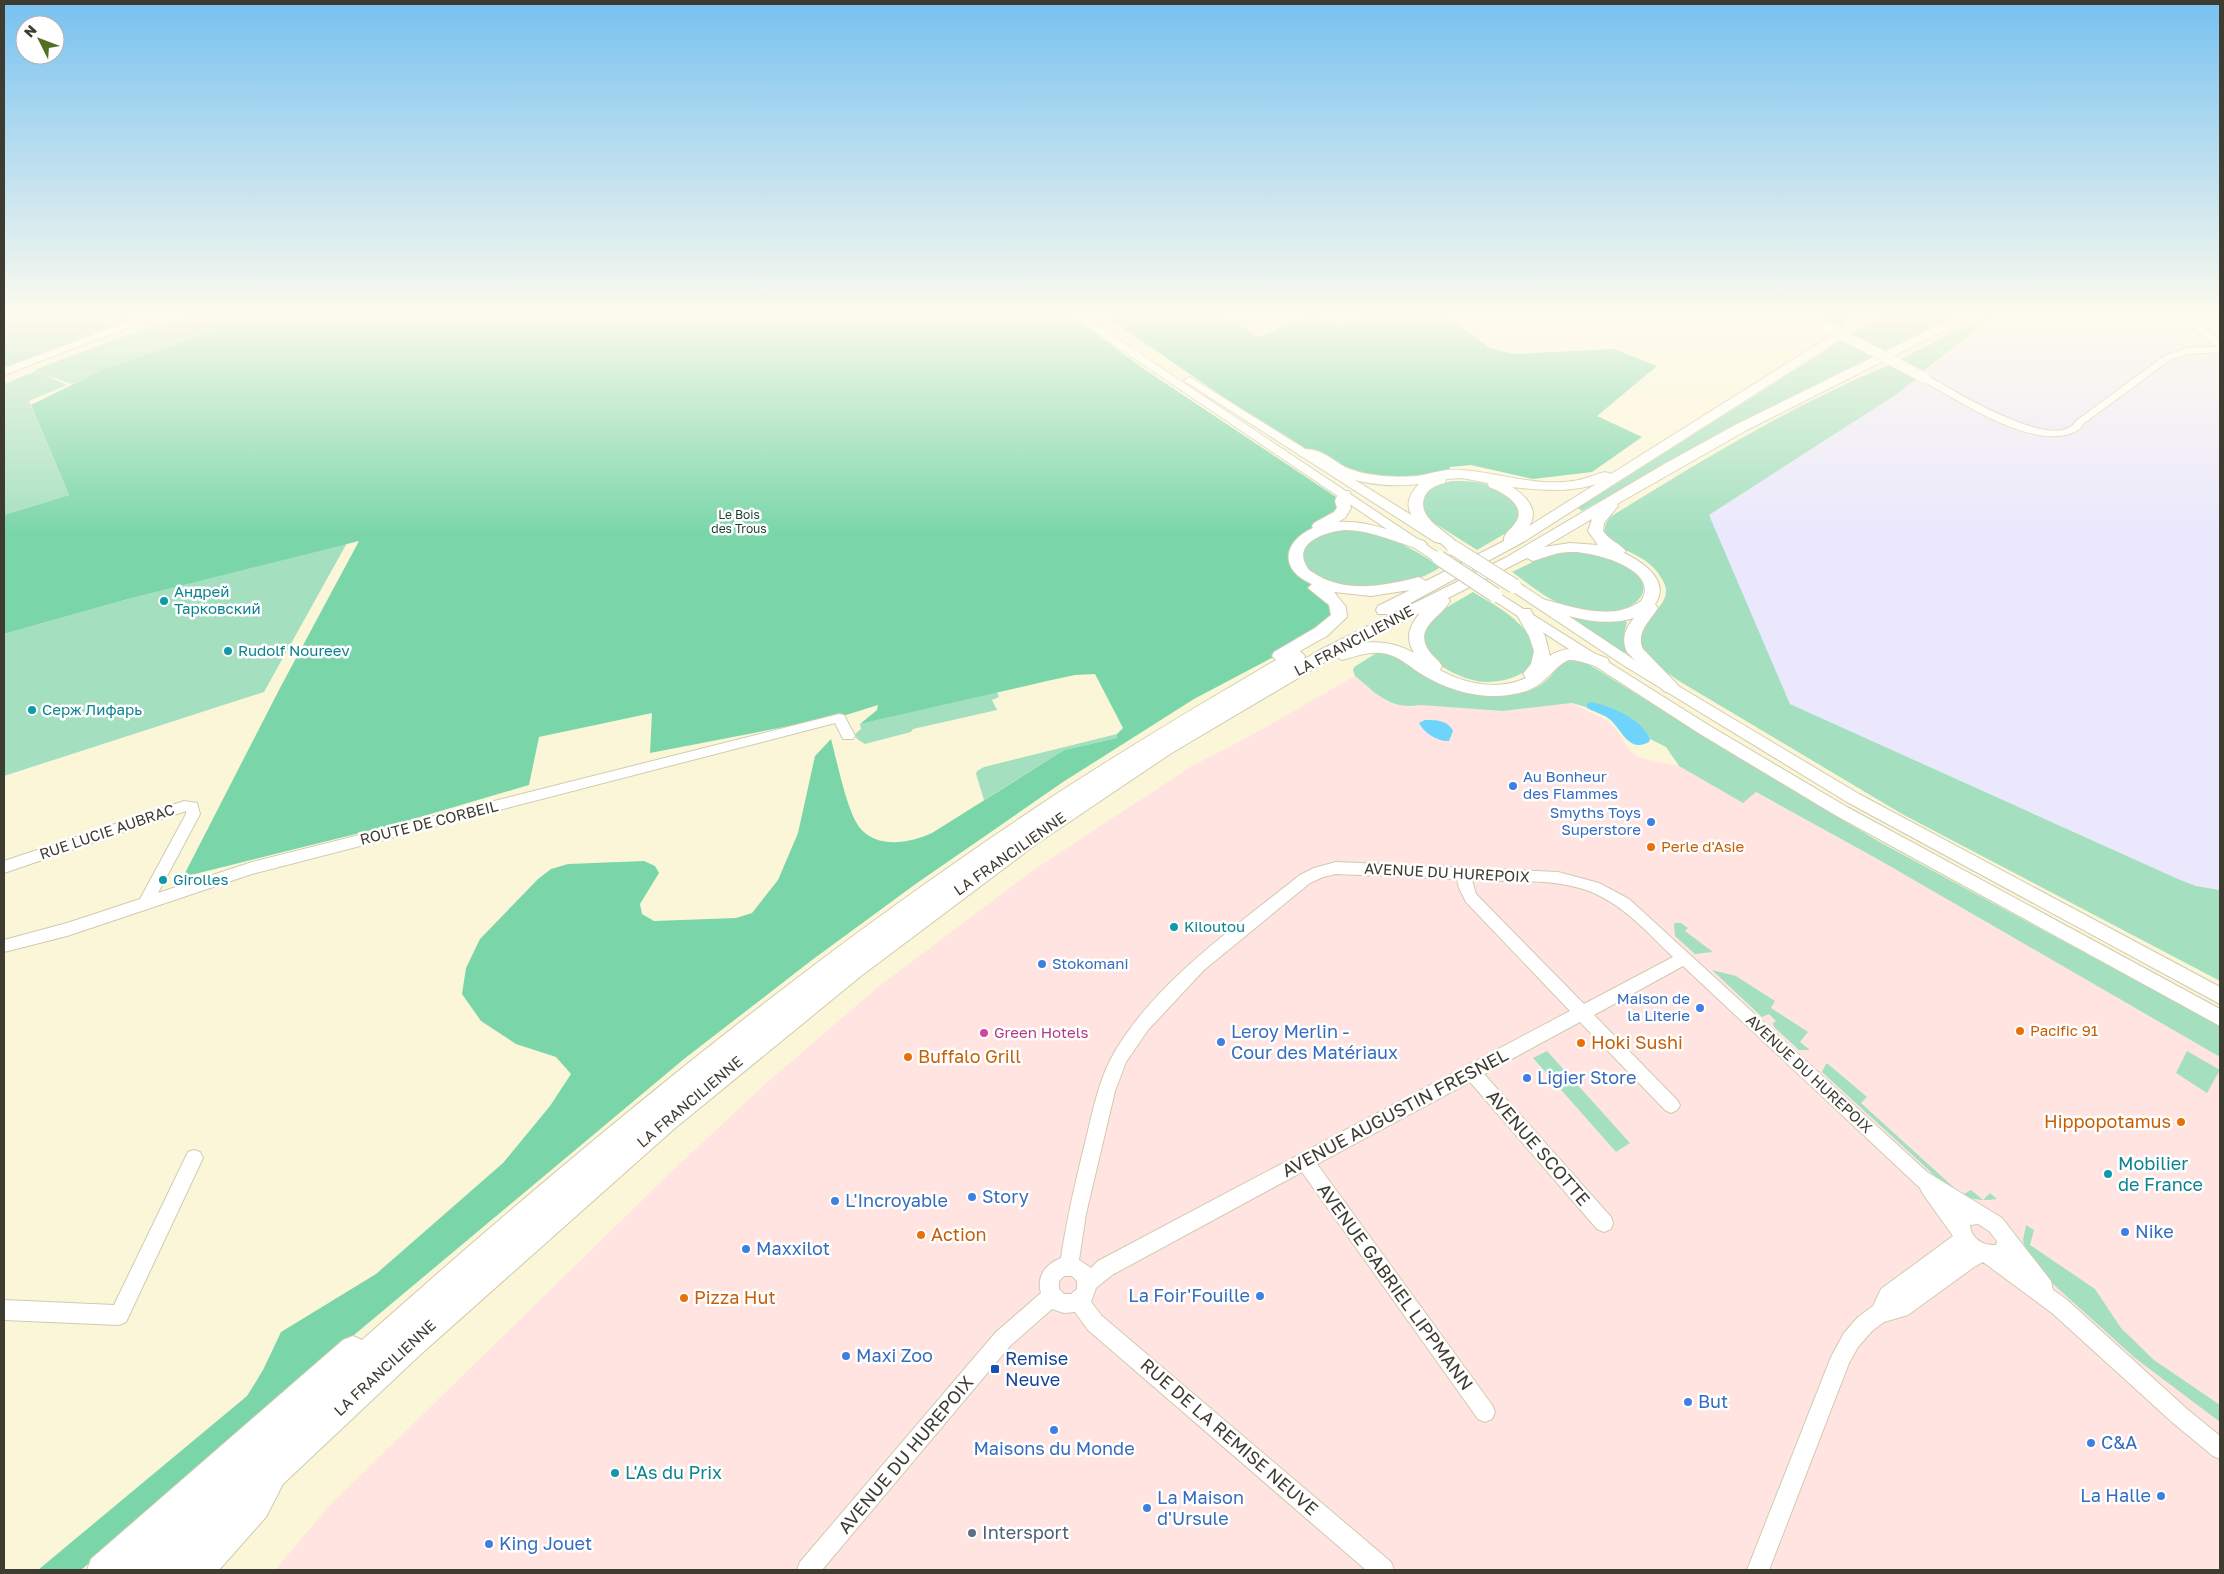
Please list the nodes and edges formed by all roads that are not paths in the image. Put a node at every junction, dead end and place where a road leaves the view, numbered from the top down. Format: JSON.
{"nodes":[{"id":1,"x":1182,"y":386,"type":"edge"},
{"id":2,"x":1200,"y":386,"type":"edge"},
{"id":3,"x":1760,"y":386,"type":"edge"},
{"id":4,"x":1824,"y":386,"type":"edge"},
{"id":5,"x":1939,"y":386,"type":"edge"},
{"id":6,"x":2128,"y":386,"type":"edge"},
{"id":7,"x":1305,"y":453,"type":"junction"},
{"id":8,"x":1628,"y":470,"type":"junction"},
{"id":9,"x":1344,"y":494,"type":"junction"},
{"id":10,"x":1613,"y":500,"type":"junction"},
{"id":11,"x":1419,"y":544,"type":"junction"},
{"id":12,"x":1454,"y":548,"type":"junction"},
{"id":13,"x":1508,"y":553,"type":"junction"},
{"id":14,"x":1439,"y":558,"type":"joint"},
{"id":15,"x":1466,"y":575,"type":"joint"},
{"id":16,"x":1442,"y":587,"type":"junction"},
{"id":17,"x":1542,"y":604,"type":"junction"},
{"id":18,"x":1524,"y":613,"type":"junction"},
{"id":19,"x":1602,"y":662,"type":"junction"},
{"id":20,"x":1310,"y":664,"type":"junction"},
{"id":21,"x":1262,"y":676,"type":"junction"},
{"id":22,"x":1670,"y":687,"type":"junction"},
{"id":23,"x":848,"y":736,"type":"dead end"},
{"id":24,"x":4,"y":867,"type":"edge"},
{"id":25,"x":1464,"y":874,"type":"junction"},
{"id":26,"x":145,"y":902,"type":"junction"},
{"id":27,"x":4,"y":946,"type":"edge"},
{"id":28,"x":1685,"y":958,"type":"junction"},
{"id":29,"x":2220,"y":996,"type":"edge"},
{"id":30,"x":1583,"y":1013,"type":"junction"},
{"id":31,"x":2220,"y":1018,"type":"edge"},
{"id":32,"x":1472,"y":1072,"type":"junction"},
{"id":33,"x":1671,"y":1105,"type":"dead end"},
{"id":34,"x":194,"y":1158,"type":"dead end"},
{"id":35,"x":1305,"y":1161,"type":"junction"},
{"id":36,"x":1921,"y":1178,"type":"junction"},
{"id":37,"x":1978,"y":1215,"type":"junction"},
{"id":38,"x":1604,"y":1223,"type":"dead end"},
{"id":39,"x":1962,"y":1234,"type":"junction"},
{"id":40,"x":2007,"y":1242,"type":"junction"},
{"id":41,"x":1985,"y":1254,"type":"junction"},
{"id":42,"x":1073,"y":1285,"type":"junction"},
{"id":43,"x":440,"y":1287,"type":"junction"},
{"id":44,"x":2059,"y":1306,"type":"junction"},
{"id":45,"x":4,"y":1310,"type":"edge"},
{"id":46,"x":1880,"y":1313,"type":"junction"},
{"id":47,"x":1485,"y":1412,"type":"dead end"},
{"id":48,"x":2180,"y":1416,"type":"junction"},
{"id":49,"x":2199,"y":1432,"type":"junction"},
{"id":50,"x":2220,"y":1440,"type":"edge"},
{"id":51,"x":2220,"y":1449,"type":"edge"},
{"id":52,"x":2220,"y":1455,"type":"edge"},
{"id":53,"x":276,"y":1469,"type":"junction"},
{"id":54,"x":102,"y":1570,"type":"edge"},
{"id":55,"x":134,"y":1570,"type":"edge"},
{"id":56,"x":170,"y":1570,"type":"edge"},
{"id":57,"x":199,"y":1570,"type":"edge"},
{"id":58,"x":808,"y":1570,"type":"edge"},
{"id":59,"x":1384,"y":1570,"type":"edge"},
{"id":60,"x":1758,"y":1570,"type":"edge"}],
"edges":[{"from":1,"to":9,"type":"main road"},
{"from":2,"to":7,"type":"main road"},
{"from":3,"to":8,"type":"highway","name":"LA FRANCILIENNE"},
{"from":4,"to":10,"type":"highway","name":"LA FRANCILIENNE"},
{"from":5,"to":6,"type":"street","bridge":true},
{"from":7,"to":8,"type":"highway"},
{"from":7,"to":12,"type":"main road"},
{"from":8,"to":13,"type":"highway","name":"LA FRANCILIENNE"},
{"from":9,"to":11,"type":"main road"},
{"from":9,"to":21,"type":"highway"},
{"from":10,"to":13,"type":"highway","name":"LA FRANCILIENNE"},
{"from":10,"to":22,"type":"highway"},
{"from":11,"to":14,"type":"main road"},
{"from":11,"to":16,"type":"highway"},
{"from":12,"to":13,"type":"highway"},
{"from":12,"to":17,"type":"main road","bridge":true},
{"from":13,"to":16,"type":"highway","name":"LA FRANCILIENNE"},
{"from":13,"to":17,"type":"highway"},
{"from":14,"to":15,"type":"main road","bridge":true},
{"from":15,"to":18,"type":"main road","bridge":true},
{"from":16,"to":18,"type":"highway"},
{"from":16,"to":20,"type":"highway","name":"LA FRANCILIENNE"},
{"from":16,"to":21,"type":"highway","name":"LA FRANCILIENNE"},
{"from":17,"to":22,"type":"main road"},
{"from":18,"to":19,"type":"main road"},
{"from":19,"to":20,"type":"highway"},
{"from":19,"to":31,"type":"main road"},
{"from":20,"to":53,"type":"highway","name":"LA FRANCILIENNE"},
{"from":21,"to":43,"type":"highway","name":"LA FRANCILIENNE"},
{"from":22,"to":29,"type":"main road"},
{"from":23,"to":26,"type":"street","name":"ROUTE DE CORBEIL"},
{"from":24,"to":26,"type":"street","name":"RUE LUCIE AUBRAC"},
{"from":25,"to":28,"type":"street","name":"AVENUE DU HUREPOIX"},
{"from":25,"to":30,"type":"street"},
{"from":25,"to":42,"type":"street","name":"AVENUE DU HUREPOIX"},
{"from":26,"to":27,"type":"street","name":"ROUTE DE CORBEIL"},
{"from":28,"to":30,"type":"street","name":"AVENUE AUGUSTIN FRESNEL"},
{"from":28,"to":36,"type":"street","name":"AVENUE DU HUREPOIX"},
{"from":30,"to":32,"type":"street","name":"AVENUE AUGUSTIN FRESNEL"},
{"from":30,"to":33,"type":"street"},
{"from":32,"to":35,"type":"street","name":"AVENUE AUGUSTIN FRESNEL"},
{"from":32,"to":38,"type":"street","name":"AVENUE SCOTTE"},
{"from":34,"to":45,"type":"street"},
{"from":35,"to":42,"type":"street","name":"AVENUE AUGUSTIN FRESNEL"},
{"from":35,"to":47,"type":"street","name":"AVENUE GABRIEL LIPPMANN"},
{"from":36,"to":37,"type":"street","name":"AVENUE DU HUREPOIX"},
{"from":36,"to":39,"type":"street","name":"AVENUE DU HUREPOIX"},
{"from":37,"to":39,"type":"street"},
{"from":37,"to":40,"type":"street"},
{"from":39,"to":41,"type":"street"},
{"from":39,"to":46,"type":"street"},
{"from":40,"to":41,"type":"street"},
{"from":40,"to":44,"type":"street"},
{"from":41,"to":44,"type":"street"},
{"from":41,"to":46,"type":"street"},
{"from":42,"to":58,"type":"street","name":"AVENUE DU HUREPOIX"},
{"from":42,"to":59,"type":"street","name":"RUE DE LA REMISE NEUVE"},
{"from":43,"to":54,"type":"highway"},
{"from":43,"to":55,"type":"highway","name":"LA FRANCILIENNE"},
{"from":44,"to":48,"type":"street"},
{"from":46,"to":60,"type":"street"},
{"from":48,"to":49,"type":"street"},
{"from":48,"to":50,"type":"street"},
{"from":49,"to":51,"type":"street"},
{"from":49,"to":52,"type":"street"},
{"from":53,"to":56,"type":"highway","name":"LA FRANCILIENNE"},
{"from":53,"to":57,"type":"highway"}]}
